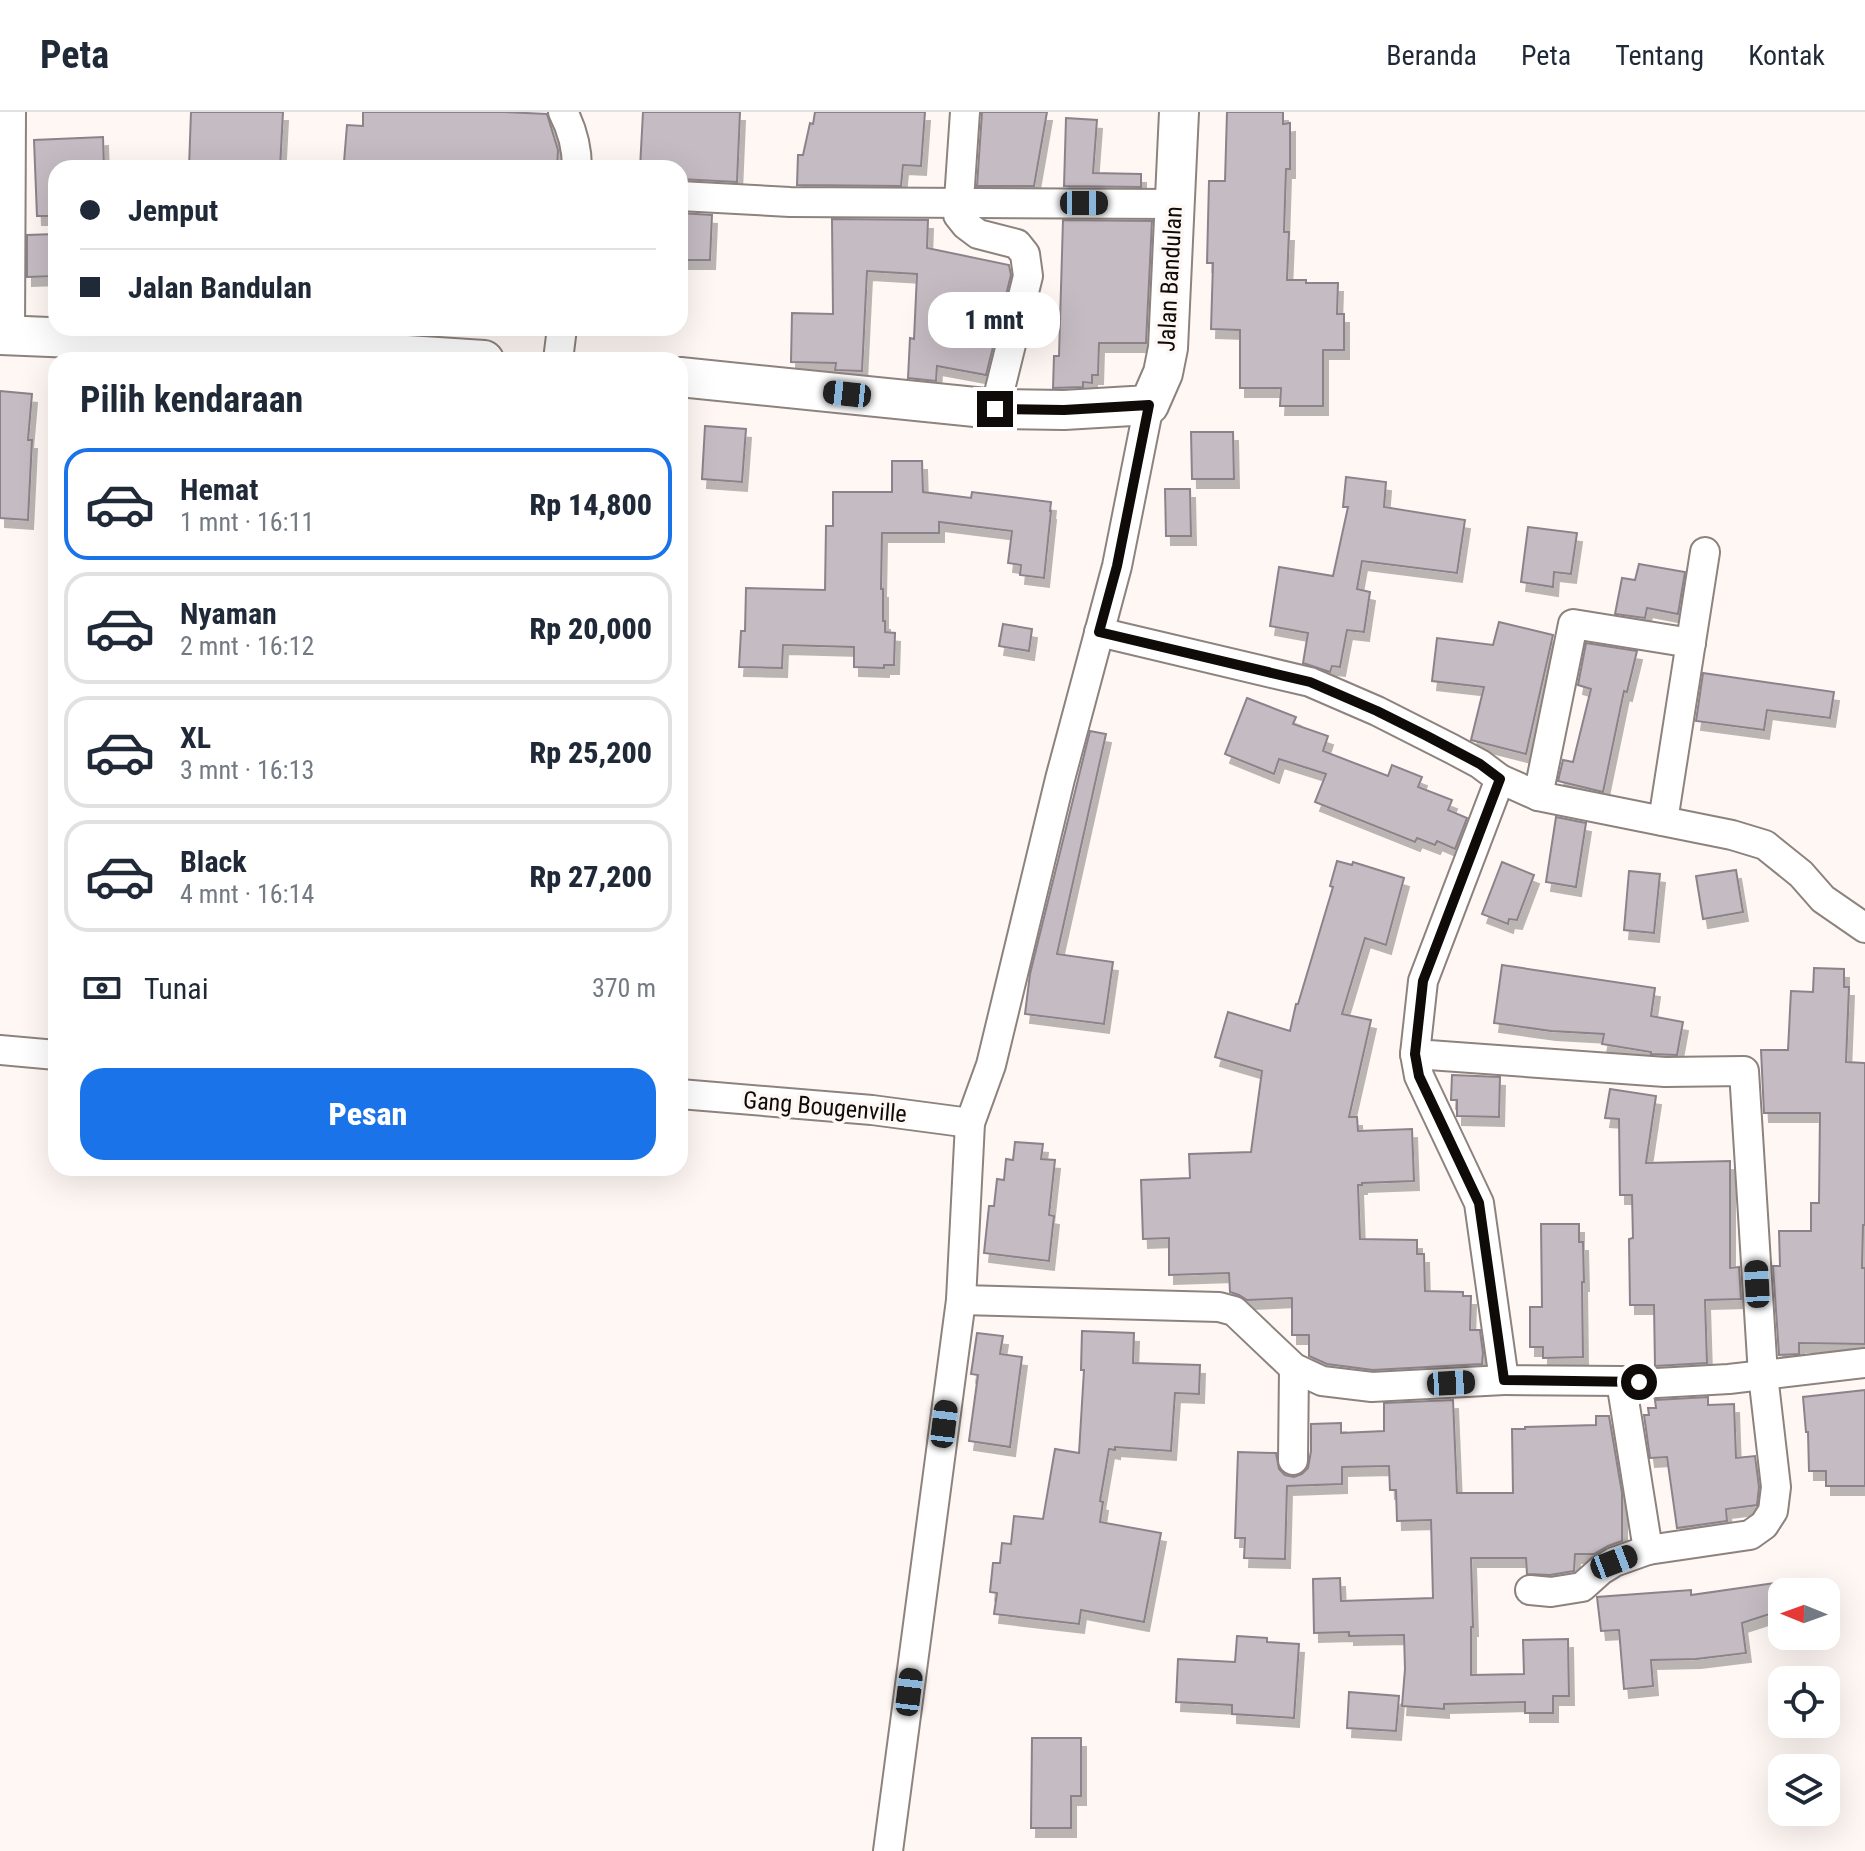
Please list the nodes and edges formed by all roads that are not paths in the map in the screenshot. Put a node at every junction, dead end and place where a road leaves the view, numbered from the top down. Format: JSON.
{"nodes":[{"id":1,"x":11,"y":112,"type":"edge"},
{"id":2,"x":563,"y":112,"type":"edge"},
{"id":3,"x":965,"y":112,"type":"edge"},
{"id":4,"x":1179,"y":112,"type":"edge"},
{"id":5,"x":577,"y":160,"type":"edge"},
{"id":6,"x":688,"y":196,"type":"edge"},
{"id":7,"x":959,"y":204,"type":"junction"},
{"id":8,"x":1174,"y":204,"type":"junction"},
{"id":9,"x":5,"y":335,"type":"edge"},
{"id":10,"x":360,"y":352,"type":"edge"},
{"id":11,"x":688,"y":378,"type":"edge"},
{"id":12,"x":1149,"y":405,"type":"junction"},
{"id":13,"x":995,"y":409,"type":"junction"},
{"id":14,"x":1705,"y":552,"type":"dead end"},
{"id":15,"x":1099,"y":632,"type":"junction"},
{"id":16,"x":1691,"y":643,"type":"junction"},
{"id":17,"x":1500,"y":779,"type":"junction"},
{"id":18,"x":1538,"y":796,"type":"junction"},
{"id":19,"x":1663,"y":821,"type":"junction"},
{"id":20,"x":1865,"y":928,"type":"edge"},
{"id":21,"x":0,"y":1050,"type":"edge"},
{"id":22,"x":48,"y":1054,"type":"edge"},
{"id":23,"x":1415,"y":1054,"type":"junction"},
{"id":24,"x":688,"y":1095,"type":"edge"},
{"id":25,"x":970,"y":1123,"type":"junction"},
{"id":26,"x":961,"y":1300,"type":"junction"},
{"id":27,"x":1865,"y":1363,"type":"edge"},
{"id":28,"x":1294,"y":1368,"type":"junction"},
{"id":29,"x":1763,"y":1375,"type":"junction"},
{"id":30,"x":1504,"y":1380,"type":"junction"},
{"id":31,"x":1621,"y":1381,"type":"junction"},
{"id":32,"x":1293,"y":1460,"type":"dead end"},
{"id":33,"x":1648,"y":1550,"type":"junction"},
{"id":34,"x":1530,"y":1590,"type":"dead end"},
{"id":35,"x":888,"y":1851,"type":"edge"}],
"edges":[{"from":1,"to":9,"type":"street"},
{"from":2,"to":5,"type":"street"},
{"from":3,"to":7,"type":"street"},
{"from":4,"to":8,"type":"street","name":"Jalan Bandulan"},
{"from":6,"to":7,"type":"street"},
{"from":7,"to":8,"type":"street"},
{"from":7,"to":13,"type":"street"},
{"from":8,"to":12,"type":"street","name":"Jalan Bandulan"},
{"from":9,"to":10,"type":"street"},
{"from":11,"to":13,"type":"street"},
{"from":12,"to":13,"type":"street"},
{"from":12,"to":15,"type":"street"},
{"from":14,"to":16,"type":"street"},
{"from":15,"to":17,"type":"street"},
{"from":15,"to":25,"type":"street"},
{"from":16,"to":18,"type":"street"},
{"from":16,"to":19,"type":"street"},
{"from":17,"to":18,"type":"street"},
{"from":17,"to":23,"type":"street"},
{"from":18,"to":19,"type":"street"},
{"from":19,"to":20,"type":"street"},
{"from":21,"to":22,"type":"street"},
{"from":23,"to":29,"type":"street"},
{"from":23,"to":30,"type":"street"},
{"from":24,"to":25,"type":"street","name":"Gang Bougenville"},
{"from":25,"to":26,"type":"street"},
{"from":26,"to":28,"type":"street"},
{"from":26,"to":35,"type":"street"},
{"from":27,"to":29,"type":"street"},
{"from":28,"to":30,"type":"street"},
{"from":28,"to":32,"type":"street"},
{"from":29,"to":31,"type":"street"},
{"from":29,"to":33,"type":"street"},
{"from":30,"to":31,"type":"street"},
{"from":31,"to":33,"type":"street"},
{"from":33,"to":34,"type":"street"}]}
